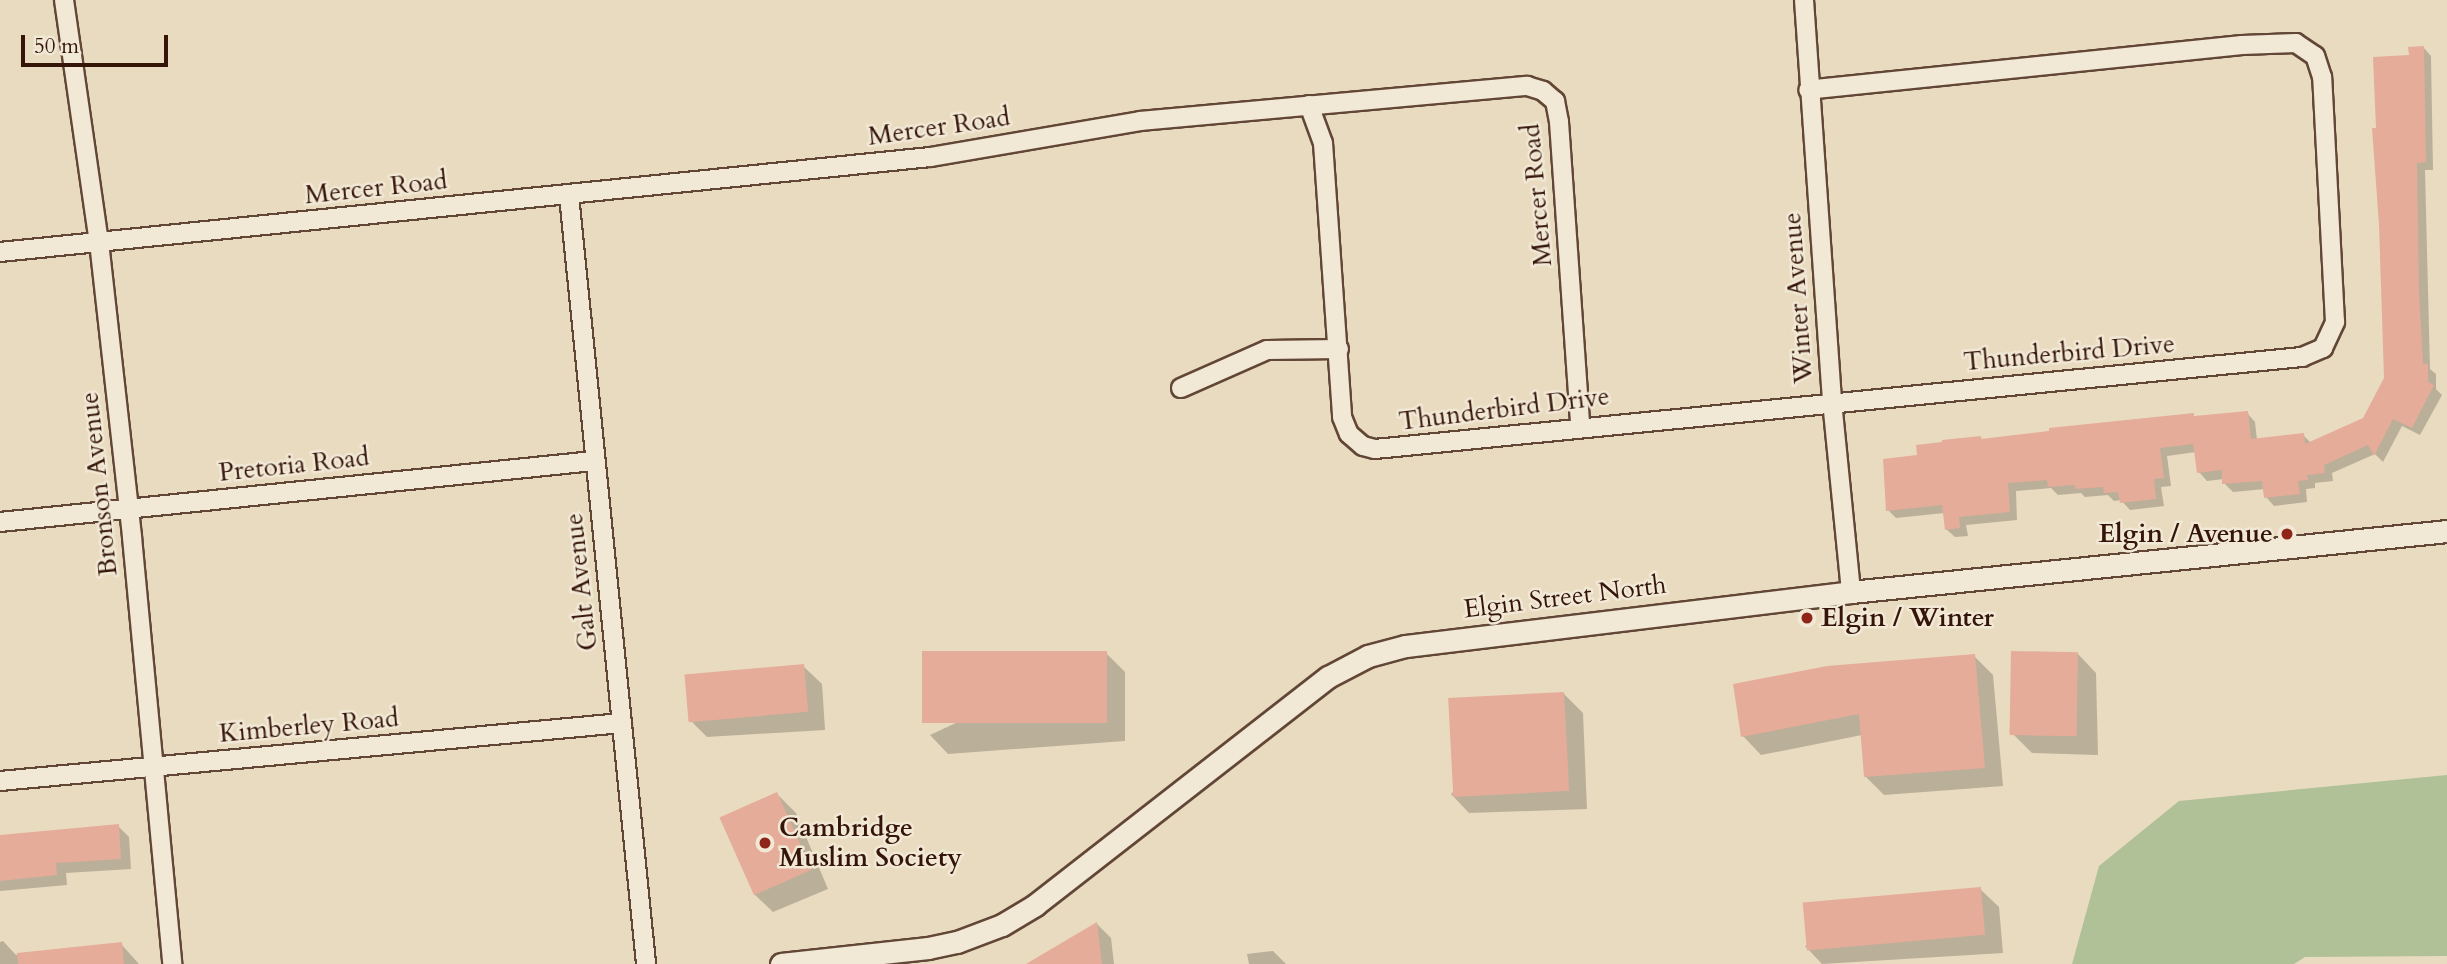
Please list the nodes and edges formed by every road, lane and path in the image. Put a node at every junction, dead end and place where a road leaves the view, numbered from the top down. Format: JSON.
{"nodes":[{"id":1,"x":64,"y":0,"type":"edge"},
{"id":2,"x":1804,"y":0,"type":"edge"},
{"id":3,"x":1808,"y":90,"type":"junction"},
{"id":4,"x":1310,"y":105,"type":"junction"},
{"id":5,"x":569,"y":195,"type":"junction"},
{"id":6,"x":99,"y":242,"type":"junction"},
{"id":7,"x":0,"y":252,"type":"edge"},
{"id":8,"x":1339,"y":349,"type":"junction"},
{"id":9,"x":1181,"y":388,"type":"dead end"},
{"id":10,"x":1832,"y":401,"type":"junction"},
{"id":11,"x":1580,"y":426,"type":"junction"},
{"id":12,"x":593,"y":461,"type":"junction"},
{"id":13,"x":128,"y":509,"type":"junction"},
{"id":14,"x":0,"y":522,"type":"edge"},
{"id":15,"x":2447,"y":531,"type":"edge"},
{"id":16,"x":1851,"y":592,"type":"junction"},
{"id":17,"x":622,"y":723,"type":"junction"},
{"id":18,"x":154,"y":767,"type":"junction"},
{"id":19,"x":0,"y":781,"type":"edge"},
{"id":20,"x":172,"y":964,"type":"edge"},
{"id":21,"x":646,"y":964,"type":"edge"},
{"id":22,"x":781,"y":964,"type":"edge"}],
"edges":[{"from":1,"to":6,"type":"street","name":"Bronson Avenue"},
{"from":2,"to":3,"type":"street","name":"Winter Avenue"},
{"from":3,"to":10,"type":"street","name":"Winter Avenue"},
{"from":3,"to":10,"type":"street","name":"Thunderbird Drive"},
{"from":4,"to":5,"type":"street","name":"Mercer Road"},
{"from":4,"to":8,"type":"street","name":"Thunderbird Drive"},
{"from":4,"to":11,"type":"street","name":"Mercer Road"},
{"from":5,"to":6,"type":"street","name":"Mercer Road"},
{"from":5,"to":12,"type":"street","name":"Galt Avenue"},
{"from":6,"to":7,"type":"street","name":"Mercer Road"},
{"from":6,"to":13,"type":"street","name":"Bronson Avenue"},
{"from":8,"to":9,"type":"street"},
{"from":8,"to":11,"type":"street","name":"Thunderbird Drive"},
{"from":10,"to":11,"type":"street","name":"Thunderbird Drive"},
{"from":10,"to":16,"type":"street","name":"Winter Avenue"},
{"from":12,"to":13,"type":"street","name":"Pretoria Road"},
{"from":12,"to":17,"type":"street","name":"Galt Avenue"},
{"from":13,"to":14,"type":"street","name":"Pretoria Road"},
{"from":13,"to":18,"type":"street","name":"Bronson Avenue"},
{"from":15,"to":16,"type":"street","name":"Elgin Street North"},
{"from":16,"to":22,"type":"street","name":"Elgin Street North"},
{"from":17,"to":18,"type":"street","name":"Kimberley Road"},
{"from":17,"to":21,"type":"street","name":"Galt Avenue"},
{"from":18,"to":19,"type":"street","name":"Kimberley Road"},
{"from":18,"to":20,"type":"street","name":"Bronson Avenue"}]}
